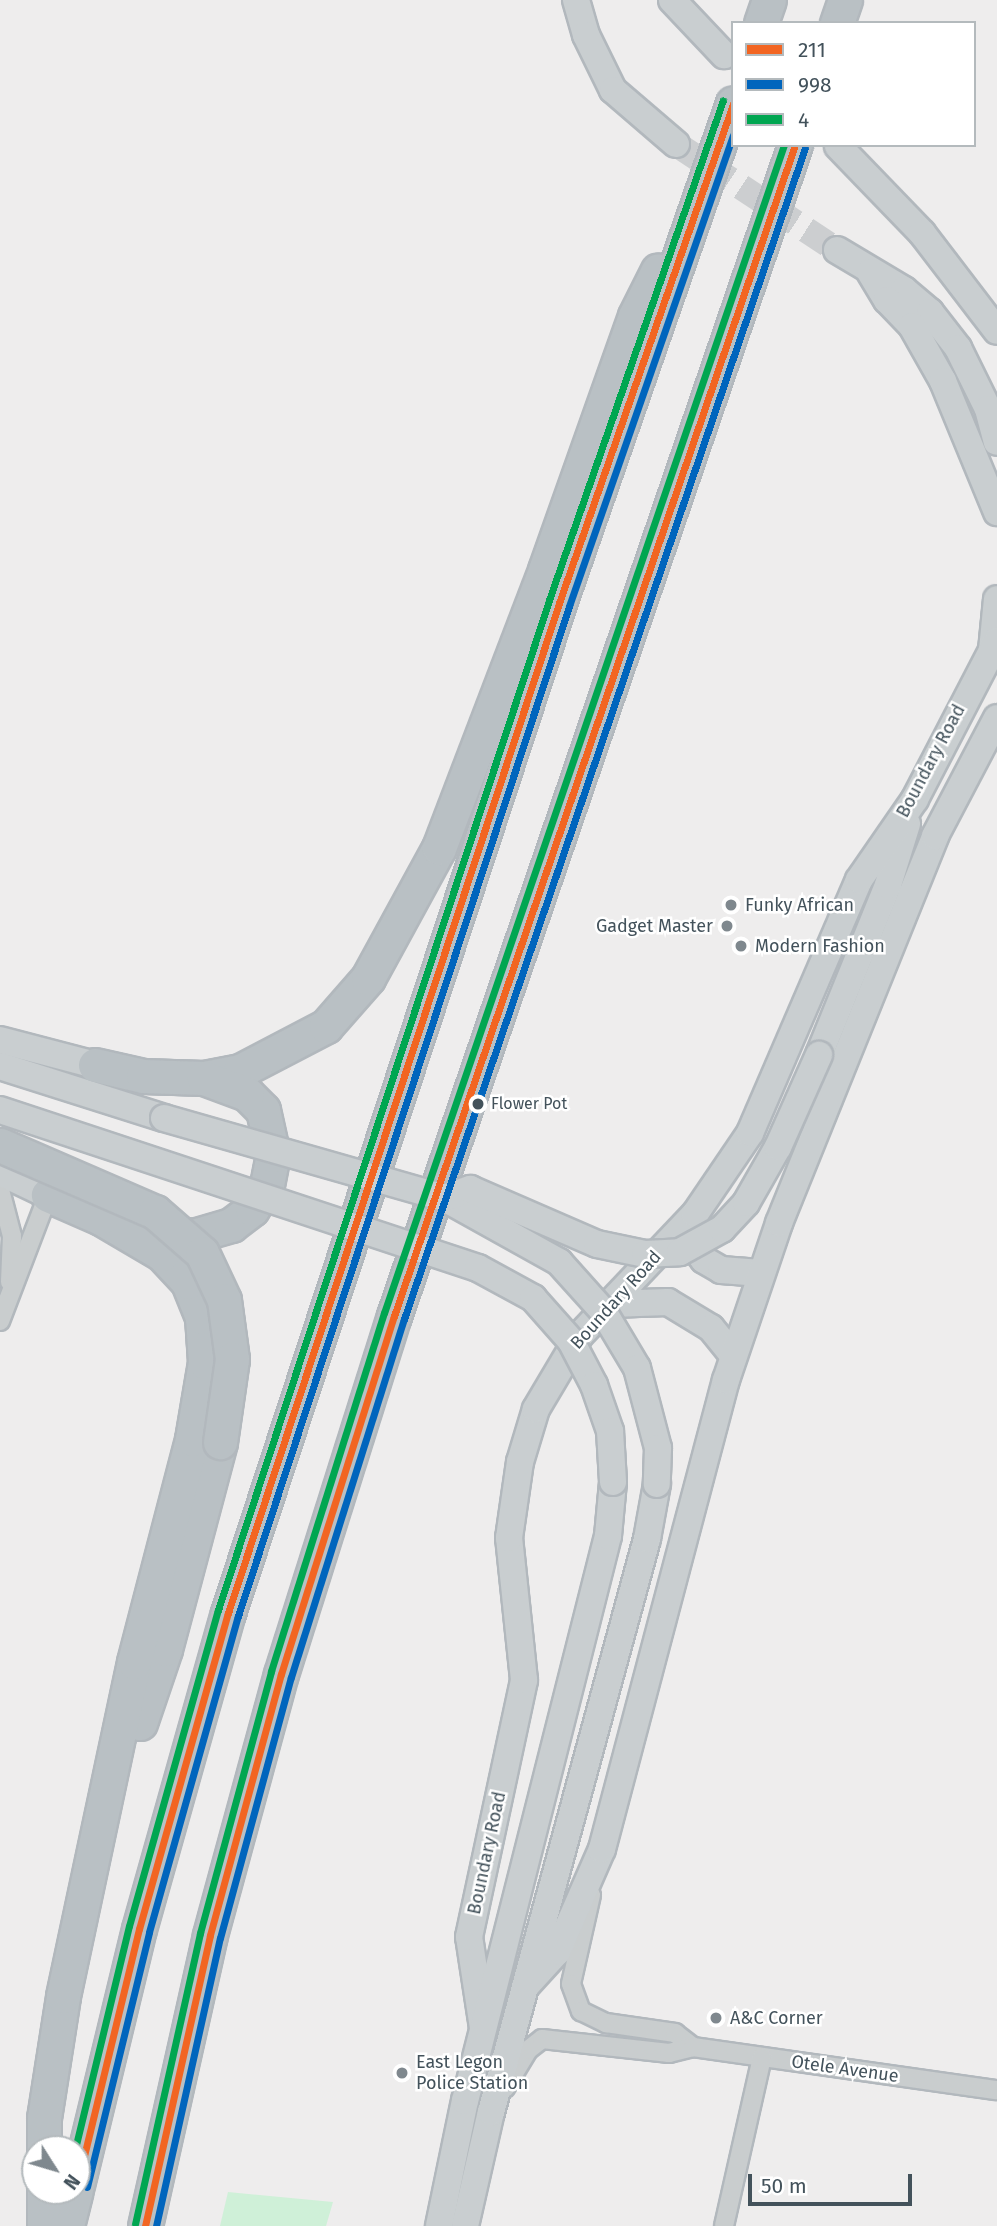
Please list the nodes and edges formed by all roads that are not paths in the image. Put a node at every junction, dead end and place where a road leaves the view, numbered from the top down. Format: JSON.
{"nodes":[{"id":1,"x":576,"y":0,"type":"edge"},
{"id":2,"x":672,"y":0,"type":"edge"},
{"id":3,"x":769,"y":0,"type":"edge"},
{"id":4,"x":845,"y":0,"type":"edge"},
{"id":5,"x":762,"y":21,"type":"edge"},
{"id":6,"x":838,"y":21,"type":"edge"},
{"id":7,"x":724,"y":55,"type":"dead end"},
{"id":8,"x":731,"y":109,"type":"edge"},
{"id":9,"x":676,"y":144,"type":"tunnel mouth"},
{"id":10,"x":795,"y":147,"type":"edge"},
{"id":11,"x":839,"y":147,"type":"edge"},
{"id":12,"x":700,"y":198,"type":"junction"},
{"id":13,"x":837,"y":250,"type":"tunnel mouth"},
{"id":14,"x":870,"y":272,"type":"junction"},
{"id":15,"x":997,"y":331,"type":"edge"},
{"id":16,"x":995,"y":432,"type":"edge"},
{"id":17,"x":995,"y":508,"type":"edge"},
{"id":18,"x":997,"y":529,"type":"edge"},
{"id":19,"x":997,"y":599,"type":"edge"},
{"id":20,"x":994,"y":645,"type":"edge"},
{"id":21,"x":997,"y":718,"type":"edge"},
{"id":22,"x":915,"y":799,"type":"junction"},
{"id":23,"x":0,"y":1040,"type":"edge"},
{"id":24,"x":95,"y":1065,"type":"joint"},
{"id":25,"x":0,"y":1066,"type":"edge"},
{"id":26,"x":204,"y":1078,"type":"junction"},
{"id":27,"x":0,"y":1110,"type":"edge"},
{"id":28,"x":0,"y":1145,"type":"edge"},
{"id":29,"x":0,"y":1172,"type":"edge"},
{"id":30,"x":0,"y":1190,"type":"edge"},
{"id":31,"x":48,"y":1195,"type":"junction"},
{"id":32,"x":444,"y":1198,"type":"junction"},
{"id":33,"x":695,"y":1214,"type":"junction"},
{"id":34,"x":101,"y":1217,"type":"junction"},
{"id":35,"x":761,"y":1273,"type":"junction"},
{"id":36,"x":9,"y":1299,"type":"junction"},
{"id":37,"x":611,"y":1304,"type":"junction"},
{"id":38,"x":0,"y":1321,"type":"edge"},
{"id":39,"x":734,"y":1356,"type":"junction"},
{"id":40,"x":602,"y":1849,"type":"junction"},
{"id":41,"x":88,"y":1879,"type":"junction"},
{"id":42,"x":525,"y":1987,"type":"junction"},
{"id":43,"x":483,"y":2028,"type":"junction"},
{"id":44,"x":693,"y":2047,"type":"junction"},
{"id":45,"x":762,"y":2057,"type":"junction"},
{"id":46,"x":997,"y":2090,"type":"edge"},
{"id":47,"x":491,"y":2112,"type":"junction"},
{"id":48,"x":44,"y":2135,"type":"edge"},
{"id":49,"x":89,"y":2135,"type":"edge"},
{"id":50,"x":44,"y":2205,"type":"edge"},
{"id":51,"x":72,"y":2205,"type":"edge"},
{"id":52,"x":44,"y":2226,"type":"edge"},
{"id":53,"x":67,"y":2226,"type":"edge"},
{"id":54,"x":145,"y":2226,"type":"edge"},
{"id":55,"x":439,"y":2226,"type":"edge"},
{"id":56,"x":465,"y":2226,"type":"edge"},
{"id":57,"x":724,"y":2226,"type":"edge"}],
"edges":[{"from":1,"to":9,"type":"main road"},
{"from":2,"to":7,"type":"main road"},
{"from":3,"to":5,"type":"highway"},
{"from":4,"to":6,"type":"highway"},
{"from":8,"to":12,"type":"highway"},
{"from":10,"to":54,"type":"highway"},
{"from":11,"to":15,"type":"main road"},
{"from":12,"to":26,"type":"highway"},
{"from":12,"to":49,"type":"highway"},
{"from":13,"to":14,"type":"main road"},
{"from":14,"to":16,"type":"main road"},
{"from":14,"to":17,"type":"main road"},
{"from":17,"to":18,"type":"main road"},
{"from":19,"to":20,"type":"main road"},
{"from":20,"to":22,"type":"main road","name":"Boundary Road"},
{"from":21,"to":35,"type":"main road"},
{"from":22,"to":32,"type":"main road","bridge":true},
{"from":22,"to":33,"type":"main road","name":"Boundary Road"},
{"from":23,"to":24,"type":"main road"},
{"from":24,"to":26,"type":"highway"},
{"from":25,"to":32,"type":"main road","bridge":true},
{"from":26,"to":34,"type":"highway"},
{"from":27,"to":43,"type":"main road","name":"Boundary Road","bridge":true},
{"from":28,"to":41,"type":"highway","bridge":true},
{"from":29,"to":31,"type":"main road"},
{"from":30,"to":36,"type":"street"},
{"from":31,"to":34,"type":"highway"},
{"from":31,"to":36,"type":"street"},
{"from":32,"to":42,"type":"main road","bridge":true},
{"from":33,"to":35,"type":"main road"},
{"from":33,"to":37,"type":"main road","name":"Boundary Road"},
{"from":34,"to":41,"type":"highway"},
{"from":35,"to":39,"type":"main road"},
{"from":36,"to":38,"type":"street"},
{"from":37,"to":39,"type":"main road"},
{"from":37,"to":43,"type":"main road","name":"Boundary Road"},
{"from":39,"to":40,"type":"main road"},
{"from":40,"to":42,"type":"main road"},
{"from":40,"to":44,"type":"street","name":"Otele Avenue"},
{"from":41,"to":48,"type":"highway"},
{"from":42,"to":47,"type":"main road"},
{"from":43,"to":55,"type":"main road","name":"Boundary Road"},
{"from":44,"to":45,"type":"street","name":"Otele Avenue"},
{"from":44,"to":47,"type":"street","name":"Otele Avenue"},
{"from":45,"to":46,"type":"street","name":"Otele Avenue"},
{"from":45,"to":57,"type":"street"},
{"from":47,"to":56,"type":"main road"},
{"from":50,"to":52,"type":"highway"},
{"from":51,"to":53,"type":"highway"}]}
